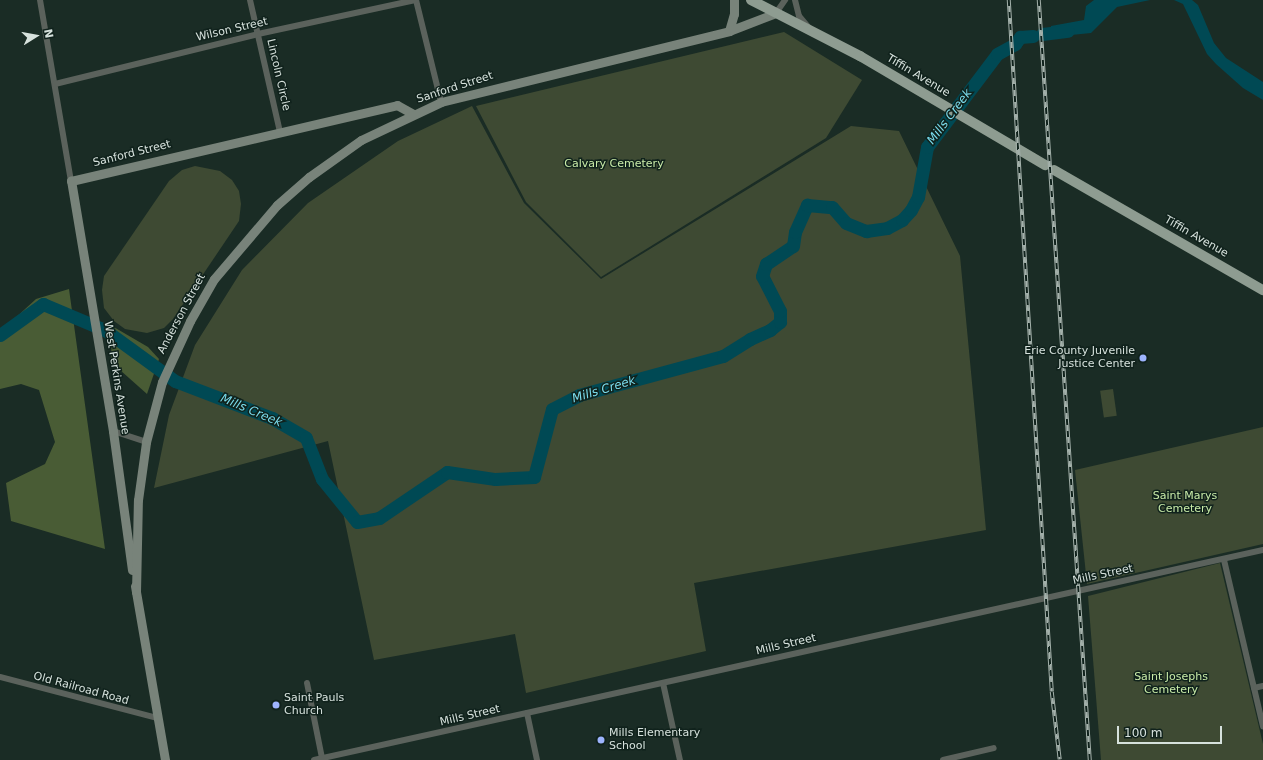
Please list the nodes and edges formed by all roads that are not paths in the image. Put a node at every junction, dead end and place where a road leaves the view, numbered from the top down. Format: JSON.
{"nodes":[{"id":1,"x":40,"y":0,"type":"edge"},
{"id":2,"x":250,"y":0,"type":"edge"},
{"id":3,"x":415,"y":0,"type":"edge"},
{"id":4,"x":734,"y":0,"type":"edge"},
{"id":5,"x":751,"y":0,"type":"edge"},
{"id":6,"x":785,"y":0,"type":"edge"},
{"id":7,"x":795,"y":0,"type":"edge"},
{"id":8,"x":776,"y":14,"type":"junction"},
{"id":9,"x":729,"y":31,"type":"junction"},
{"id":10,"x":813,"y":32,"type":"junction"},
{"id":11,"x":258,"y":34,"type":"junction"},
{"id":12,"x":55,"y":84,"type":"junction"},
{"id":13,"x":441,"y":102,"type":"junction"},
{"id":14,"x":413,"y":114,"type":"junction"},
{"id":15,"x":280,"y":132,"type":"junction"},
{"id":16,"x":71,"y":181,"type":"junction"},
{"id":17,"x":1263,"y":290,"type":"edge"},
{"id":18,"x":113,"y":431,"type":"junction"},
{"id":19,"x":146,"y":442,"type":"junction"},
{"id":20,"x":1263,"y":550,"type":"edge"},
{"id":21,"x":1224,"y":560,"type":"junction"},
{"id":22,"x":136,"y":592,"type":"junction"},
{"id":23,"x":0,"y":677,"type":"edge"},
{"id":24,"x":307,"y":683,"type":"dead end"},
{"id":25,"x":663,"y":683,"type":"junction"},
{"id":26,"x":1263,"y":686,"type":"edge"},
{"id":27,"x":1254,"y":688,"type":"junction"},
{"id":28,"x":527,"y":713,"type":"junction"},
{"id":29,"x":157,"y":718,"type":"junction"},
{"id":30,"x":1263,"y":726,"type":"edge"},
{"id":31,"x":994,"y":748,"type":"dead end"},
{"id":32,"x":322,"y":758,"type":"junction"},
{"id":33,"x":165,"y":760,"type":"edge"},
{"id":34,"x":314,"y":760,"type":"edge"},
{"id":35,"x":537,"y":760,"type":"edge"},
{"id":36,"x":680,"y":760,"type":"edge"},
{"id":37,"x":943,"y":760,"type":"edge"}],
"edges":[{"from":1,"to":12,"type":"street","name":"West Perkins Avenue"},
{"from":2,"to":11,"type":"street","name":"Lincoln Circle"},
{"from":3,"to":11,"type":"street","name":"Wilson Street"},
{"from":3,"to":13,"type":"street"},
{"from":4,"to":9,"type":"main road"},
{"from":5,"to":8,"type":"main road","name":"Tiffin Avenue"},
{"from":6,"to":8,"type":"street"},
{"from":7,"to":10,"type":"street"},
{"from":8,"to":9,"type":"main road","name":"Sanford Street"},
{"from":8,"to":10,"type":"main road","name":"Tiffin Avenue"},
{"from":9,"to":13,"type":"main road","name":"Sanford Street"},
{"from":10,"to":17,"type":"main road","name":"Tiffin Avenue"},
{"from":11,"to":12,"type":"street","name":"Wilson Street"},
{"from":11,"to":15,"type":"street","name":"Lincoln Circle"},
{"from":12,"to":16,"type":"street","name":"West Perkins Avenue"},
{"from":13,"to":14,"type":"main road","name":"Sanford Street"},
{"from":14,"to":15,"type":"main road","name":"Sanford Street"},
{"from":14,"to":19,"type":"main road","name":"Anderson Street"},
{"from":15,"to":16,"type":"main road","name":"Sanford Street"},
{"from":16,"to":18,"type":"main road","name":"West Perkins Avenue"},
{"from":18,"to":19,"type":"street"},
{"from":18,"to":22,"type":"main road","name":"West Perkins Avenue"},
{"from":19,"to":22,"type":"main road","name":"Anderson Street"},
{"from":20,"to":21,"type":"street","name":"Mills Street"},
{"from":21,"to":25,"type":"street","name":"Mills Street"},
{"from":21,"to":27,"type":"street"},
{"from":22,"to":29,"type":"main road","name":"West Perkins Avenue"},
{"from":23,"to":29,"type":"street","name":"Old Railroad Road"},
{"from":24,"to":32,"type":"street"},
{"from":25,"to":28,"type":"street","name":"Mills Street"},
{"from":25,"to":36,"type":"street"},
{"from":26,"to":27,"type":"street"},
{"from":27,"to":30,"type":"street"},
{"from":28,"to":32,"type":"street","name":"Mills Street"},
{"from":28,"to":35,"type":"street"},
{"from":29,"to":33,"type":"main road","name":"West Perkins Avenue"},
{"from":31,"to":37,"type":"street"},
{"from":32,"to":34,"type":"street","name":"Mills Street"}]}
